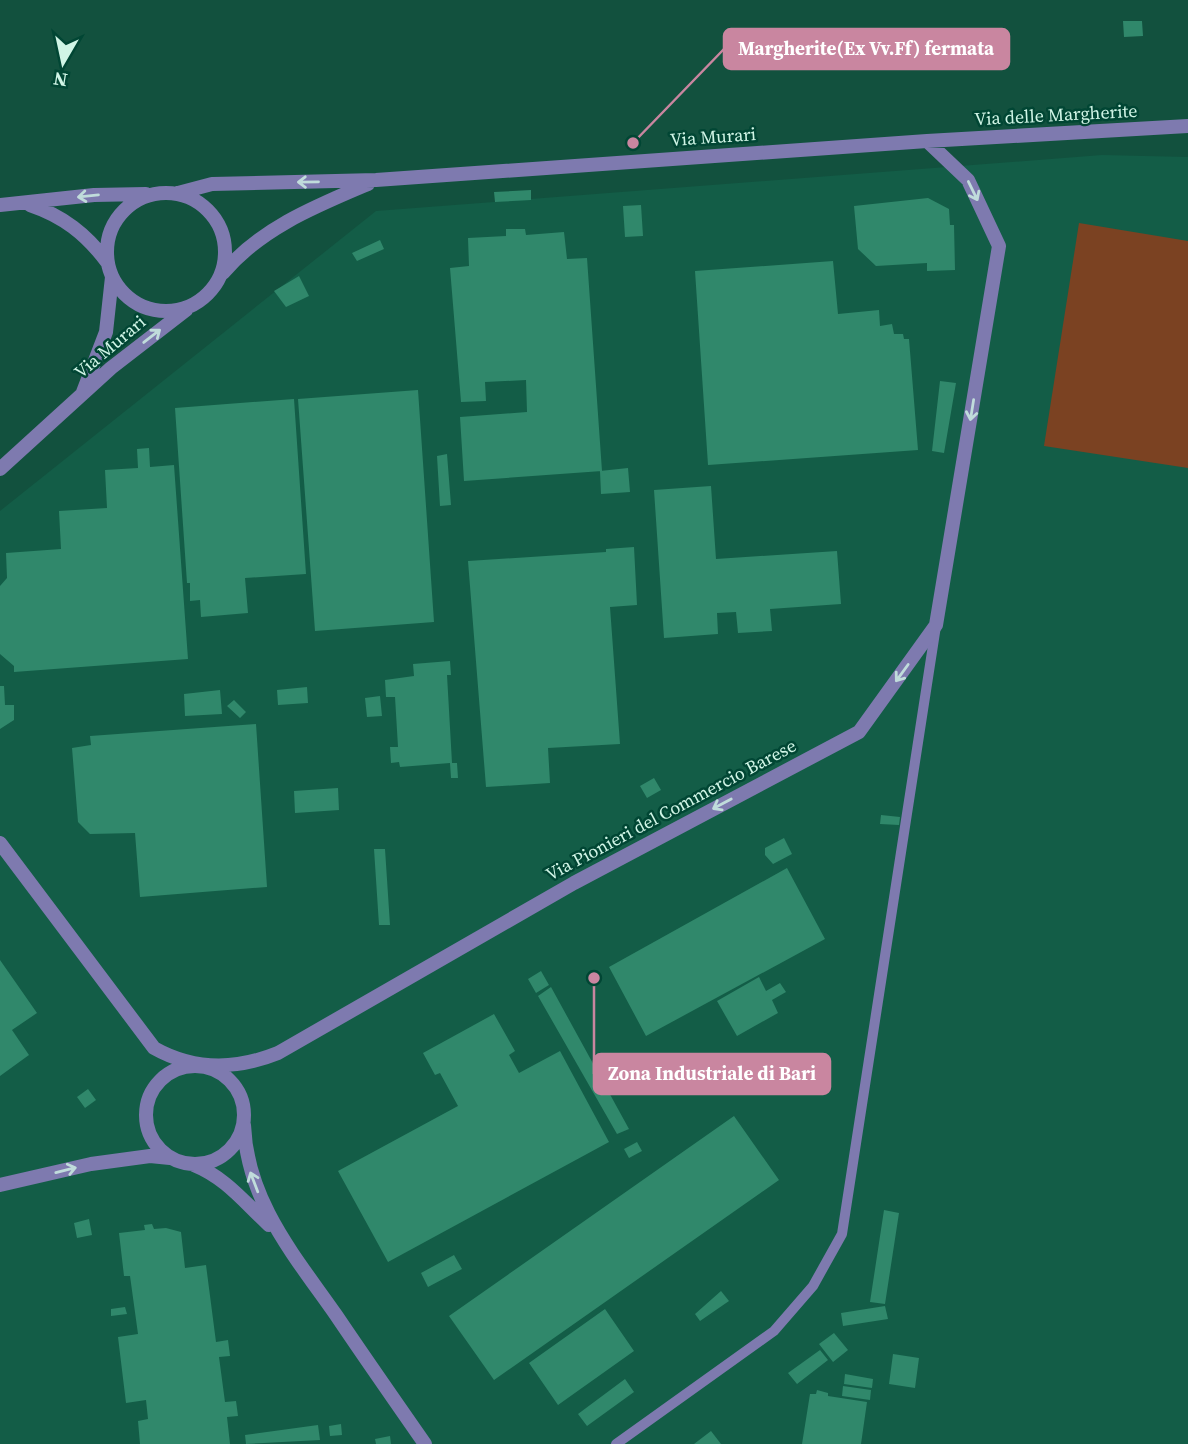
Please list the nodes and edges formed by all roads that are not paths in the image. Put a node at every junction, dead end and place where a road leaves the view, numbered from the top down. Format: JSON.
{"nodes":[{"id":1,"x":1188,"y":126,"type":"edge"},
{"id":2,"x":927,"y":141,"type":"junction"},
{"id":3,"x":376,"y":180,"type":"junction"},
{"id":4,"x":178,"y":193,"type":"junction"},
{"id":5,"x":151,"y":194,"type":"junction"},
{"id":6,"x":25,"y":204,"type":"junction"},
{"id":7,"x":0,"y":205,"type":"edge"},
{"id":8,"x":107,"y":262,"type":"junction"},
{"id":9,"x":112,"y":277,"type":"junction"},
{"id":10,"x":219,"y":278,"type":"junction"},
{"id":11,"x":196,"y":303,"type":"junction"},
{"id":12,"x":81,"y":396,"type":"junction"},
{"id":13,"x":0,"y":469,"type":"edge"},
{"id":14,"x":936,"y":625,"type":"junction"},
{"id":15,"x":0,"y":844,"type":"edge"},
{"id":16,"x":204,"y":1065,"type":"junction"},
{"id":17,"x":244,"y":1125,"type":"junction"},
{"id":18,"x":170,"y":1158,"type":"junction"},
{"id":19,"x":194,"y":1165,"type":"junction"},
{"id":20,"x":0,"y":1185,"type":"edge"},
{"id":21,"x":280,"y":1236,"type":"junction"},
{"id":22,"x":425,"y":1444,"type":"edge"},
{"id":23,"x":616,"y":1444,"type":"edge"}],
"edges":[{"from":1,"to":2,"type":"street","name":"Via delle Margherite"},
{"from":2,"to":3,"type":"street","name":"Via Murari"},
{"from":2,"to":14,"type":"street","name":"Via Pionieri del Commercio Barese","one_way":true},
{"from":3,"to":4,"type":"street","name":"Via Murari","one_way":true},
{"from":3,"to":10,"type":"street","name":"Via Murari"},
{"from":4,"to":5,"type":"street","name":"Via Murari"},
{"from":4,"to":10,"type":"street"},
{"from":5,"to":6,"type":"street","name":"Via Murari","one_way":true},
{"from":5,"to":8,"type":"street","name":"Via Murari"},
{"from":6,"to":7,"type":"street","name":"Via Murari"},
{"from":6,"to":8,"type":"street"},
{"from":8,"to":9,"type":"street","name":"Via Murari"},
{"from":9,"to":11,"type":"street","name":"Via Murari"},
{"from":9,"to":12,"type":"street","name":"Via Murari"},
{"from":10,"to":11,"type":"street","name":"Via Murari"},
{"from":12,"to":11,"type":"street","name":"Via Murari","one_way":true},
{"from":12,"to":13,"type":"street"},
{"from":14,"to":16,"type":"street","name":"Via Pionieri del Commercio Barese","one_way":true},
{"from":14,"to":23,"type":"lane"},
{"from":15,"to":16,"type":"street","name":"Via Pionieri del Commercio Barese"},
{"from":16,"to":17,"type":"street"},
{"from":16,"to":18,"type":"street"},
{"from":17,"to":19,"type":"street"},
{"from":21,"to":17,"type":"street","one_way":true},
{"from":18,"to":19,"type":"street"},
{"from":20,"to":18,"type":"street","one_way":true},
{"from":19,"to":21,"type":"street"},
{"from":21,"to":22,"type":"street"}]}
